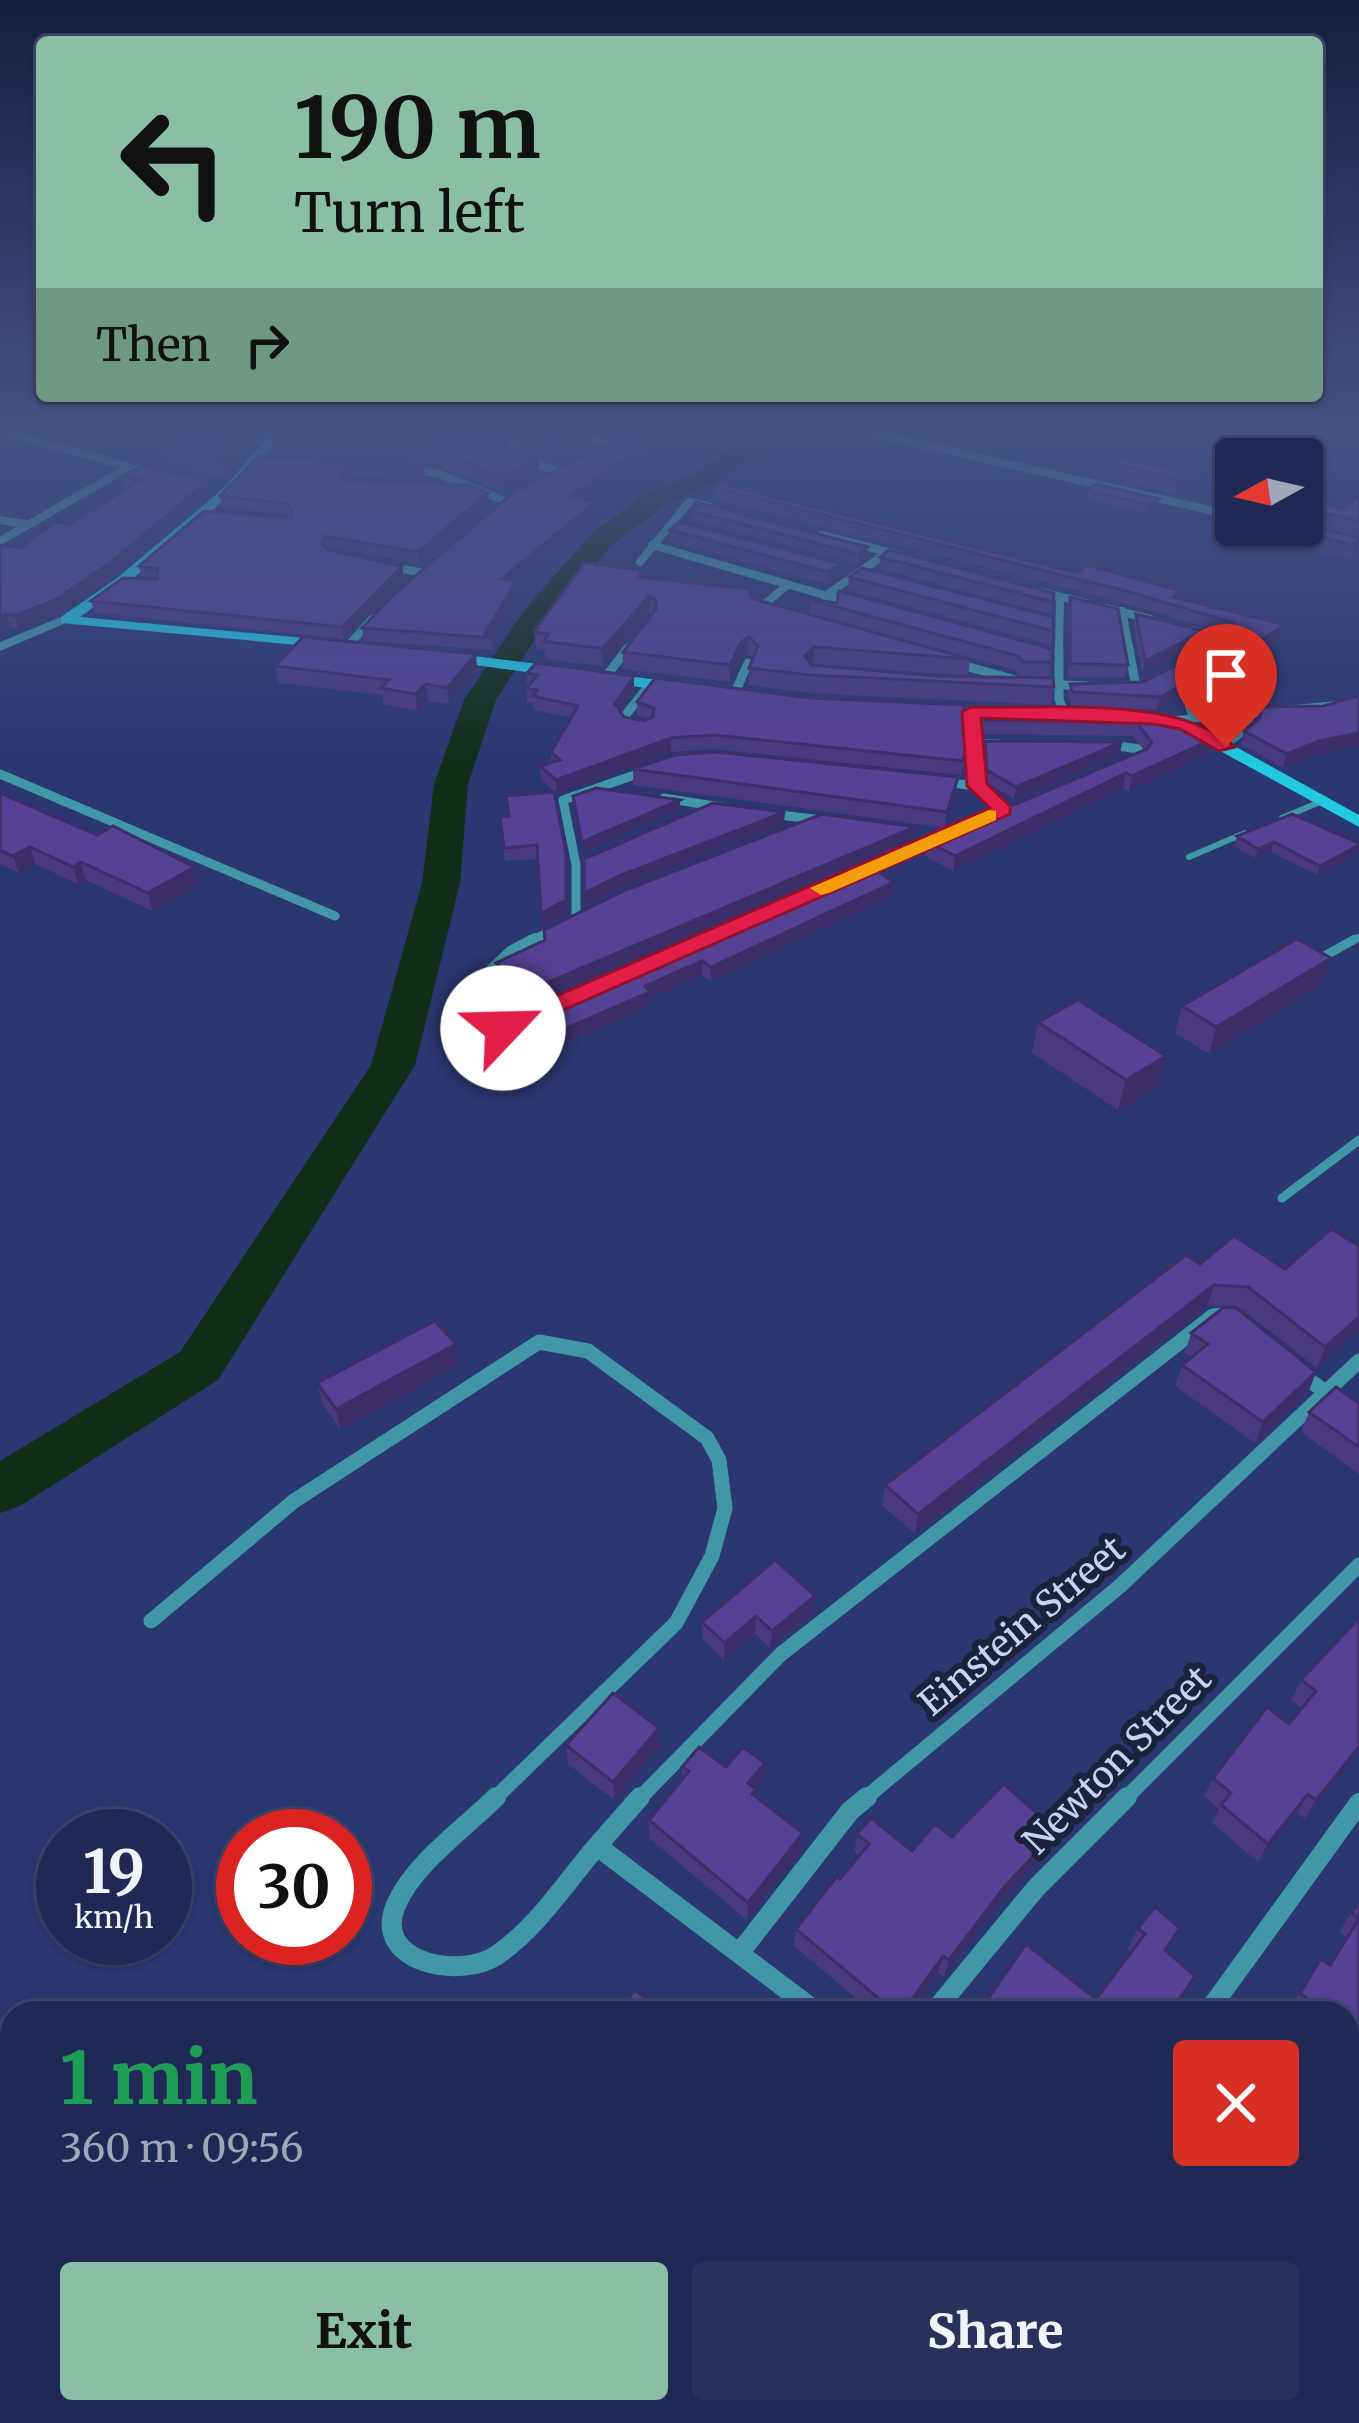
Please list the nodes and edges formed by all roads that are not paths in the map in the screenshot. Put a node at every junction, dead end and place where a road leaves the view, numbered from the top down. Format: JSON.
{"nodes":[{"id":1,"x":175,"y":539,"type":"edge"},
{"id":2,"x":657,"y":539,"type":"edge"},
{"id":3,"x":837,"y":539,"type":"edge"},
{"id":4,"x":652,"y":545,"type":"junction"},
{"id":5,"x":888,"y":552,"type":"junction"},
{"id":6,"x":909,"y":558,"type":"edge"},
{"id":7,"x":640,"y":562,"type":"dead end"},
{"id":8,"x":436,"y":563,"type":"edge"},
{"id":9,"x":378,"y":564,"type":"edge"},
{"id":10,"x":833,"y":567,"type":"edge"},
{"id":11,"x":423,"y":573,"type":"junction"},
{"id":12,"x":856,"y":573,"type":"junction"},
{"id":13,"x":879,"y":579,"type":"edge"},
{"id":14,"x":121,"y":582,"type":"junction"},
{"id":15,"x":142,"y":584,"type":"edge"},
{"id":16,"x":786,"y":586,"type":"junction"},
{"id":17,"x":406,"y":588,"type":"edge"},
{"id":18,"x":1038,"y":591,"type":"edge"},
{"id":19,"x":825,"y":596,"type":"junction"},
{"id":20,"x":1060,"y":597,"type":"junction"},
{"id":21,"x":868,"y":607,"type":"edge"},
{"id":22,"x":1121,"y":611,"type":"junction"},
{"id":23,"x":780,"y":615,"type":"edge"},
{"id":24,"x":374,"y":617,"type":"edge"},
{"id":25,"x":1036,"y":619,"type":"edge"},
{"id":26,"x":67,"y":620,"type":"junction"},
{"id":27,"x":1166,"y":623,"type":"edge"},
{"id":28,"x":1059,"y":624,"type":"junction"},
{"id":29,"x":1188,"y":629,"type":"edge"},
{"id":30,"x":638,"y":635,"type":"edge"},
{"id":31,"x":0,"y":647,"type":"edge"},
{"id":32,"x":346,"y":647,"type":"junction"},
{"id":33,"x":370,"y":650,"type":"edge"},
{"id":34,"x":1038,"y":651,"type":"edge"},
{"id":35,"x":1205,"y":655,"type":"edge"},
{"id":36,"x":1060,"y":657,"type":"junction"},
{"id":37,"x":441,"y":658,"type":"edge"},
{"id":38,"x":937,"y":658,"type":"edge"},
{"id":39,"x":748,"y":662,"type":"edge"},
{"id":40,"x":1228,"y":677,"type":"edge"},
{"id":41,"x":605,"y":678,"type":"junction"},
{"id":42,"x":1153,"y":679,"type":"edge"},
{"id":43,"x":981,"y":683,"type":"edge"},
{"id":44,"x":1028,"y":683,"type":"junction"},
{"id":45,"x":650,"y":684,"type":"junction"},
{"id":46,"x":1060,"y":685,"type":"junction"},
{"id":47,"x":1098,"y":686,"type":"edge"},
{"id":48,"x":1117,"y":687,"type":"edge"},
{"id":49,"x":1136,"y":687,"type":"junction"},
{"id":50,"x":692,"y":690,"type":"edge"},
{"id":51,"x":713,"y":692,"type":"edge"},
{"id":52,"x":743,"y":696,"type":"joint"},
{"id":53,"x":1359,"y":703,"type":"edge"},
{"id":54,"x":905,"y":709,"type":"edge"},
{"id":55,"x":971,"y":712,"type":"junction"},
{"id":56,"x":1245,"y":712,"type":"junction"},
{"id":57,"x":1074,"y":715,"type":"joint"},
{"id":58,"x":1121,"y":717,"type":"edge"},
{"id":59,"x":1192,"y":717,"type":"junction"},
{"id":60,"x":1166,"y":721,"type":"junction"},
{"id":61,"x":646,"y":726,"type":"edge"},
{"id":62,"x":970,"y":743,"type":"junction"},
{"id":63,"x":1015,"y":744,"type":"edge"},
{"id":64,"x":1103,"y":745,"type":"edge"},
{"id":65,"x":1226,"y":747,"type":"junction"},
{"id":66,"x":1120,"y":763,"type":"edge"},
{"id":67,"x":654,"y":768,"type":"edge"},
{"id":68,"x":0,"y":774,"type":"edge"},
{"id":69,"x":931,"y":781,"type":"edge"},
{"id":70,"x":977,"y":786,"type":"junction"},
{"id":71,"x":597,"y":788,"type":"junction"},
{"id":72,"x":620,"y":792,"type":"edge"},
{"id":73,"x":643,"y":795,"type":"edge"},
{"id":74,"x":1023,"y":802,"type":"edge"},
{"id":75,"x":1320,"y":802,"type":"junction"},
{"id":76,"x":710,"y":806,"type":"junction"},
{"id":77,"x":732,"y":808,"type":"edge"},
{"id":78,"x":1003,"y":810,"type":"junction"},
{"id":79,"x":753,"y":811,"type":"edge"},
{"id":80,"x":691,"y":814,"type":"edge"},
{"id":81,"x":982,"y":818,"type":"edge"},
{"id":82,"x":818,"y":820,"type":"junction"},
{"id":83,"x":1276,"y":820,"type":"edge"},
{"id":84,"x":1359,"y":822,"type":"edge"},
{"id":85,"x":838,"y":823,"type":"edge"},
{"id":86,"x":962,"y":827,"type":"edge"},
{"id":87,"x":796,"y":829,"type":"edge"},
{"id":88,"x":1255,"y":829,"type":"edge"},
{"id":89,"x":920,"y":833,"type":"edge"},
{"id":90,"x":941,"y":836,"type":"junction"},
{"id":91,"x":595,"y":856,"type":"edge"},
{"id":92,"x":1189,"y":857,"type":"dead end"},
{"id":93,"x":576,"y":865,"type":"junction"},
{"id":94,"x":853,"y":874,"type":"edge"},
{"id":95,"x":598,"y":909,"type":"edge"},
{"id":96,"x":335,"y":916,"type":"dead end"},
{"id":97,"x":576,"y":918,"type":"junction"},
{"id":98,"x":1359,"y":938,"type":"edge"},
{"id":99,"x":1314,"y":962,"type":"edge"},
{"id":100,"x":525,"y":1018,"type":"edge"},
{"id":101,"x":1359,"y":1140,"type":"edge"},
{"id":102,"x":1282,"y":1198,"type":"dead end"},
{"id":103,"x":1233,"y":1317,"type":"edge"},
{"id":104,"x":1359,"y":1361,"type":"edge"},
{"id":105,"x":1287,"y":1362,"type":"edge"},
{"id":106,"x":1323,"y":1393,"type":"junction"},
{"id":107,"x":1359,"y":1416,"type":"edge"},
{"id":108,"x":1359,"y":1565,"type":"edge"},
{"id":109,"x":151,"y":1621,"type":"dead end"},
{"id":110,"x":1359,"y":1803,"type":"edge"},
{"id":111,"x":597,"y":1846,"type":"junction"},
{"id":112,"x":741,"y":1951,"type":"junction"},
{"id":113,"x":803,"y":2001,"type":"edge"},
{"id":114,"x":943,"y":2001,"type":"edge"},
{"id":115,"x":1216,"y":2001,"type":"edge"}],
"edges":[{"from":1,"to":14,"type":"main road"},
{"from":2,"to":4,"type":"street"},
{"from":3,"to":5,"type":"street"},
{"from":4,"to":7,"type":"street"},
{"from":4,"to":16,"type":"street"},
{"from":5,"to":6,"type":"street"},
{"from":5,"to":12,"type":"street"},
{"from":8,"to":11,"type":"street"},
{"from":9,"to":11,"type":"street"},
{"from":10,"to":12,"type":"street"},
{"from":11,"to":17,"type":"street"},
{"from":12,"to":13,"type":"street"},
{"from":12,"to":19,"type":"street"},
{"from":14,"to":15,"type":"lane"},
{"from":14,"to":26,"type":"main road"},
{"from":16,"to":19,"type":"street"},
{"from":16,"to":23,"type":"street"},
{"from":18,"to":20,"type":"street"},
{"from":19,"to":21,"type":"street"},
{"from":20,"to":22,"type":"street"},
{"from":20,"to":28,"type":"street"},
{"from":22,"to":27,"type":"street"},
{"from":22,"to":49,"type":"street"},
{"from":24,"to":32,"type":"street"},
{"from":25,"to":28,"type":"street"},
{"from":26,"to":31,"type":"street"},
{"from":26,"to":32,"type":"main road"},
{"from":28,"to":36,"type":"street"},
{"from":29,"to":35,"type":"street"},
{"from":30,"to":41,"type":"street"},
{"from":32,"to":33,"type":"main road"},
{"from":34,"to":36,"type":"street"},
{"from":36,"to":46,"type":"street"},
{"from":37,"to":41,"type":"main road"},
{"from":38,"to":44,"type":"street"},
{"from":39,"to":52,"type":"street"},
{"from":40,"to":59,"type":"lane"},
{"from":41,"to":45,"type":"main road"},
{"from":42,"to":49,"type":"street"},
{"from":43,"to":44,"type":"street"},
{"from":44,"to":46,"type":"street"},
{"from":45,"to":50,"type":"main road"},
{"from":45,"to":61,"type":"street"},
{"from":46,"to":47,"type":"street"},
{"from":46,"to":57,"type":"street"},
{"from":48,"to":49,"type":"street"},
{"from":51,"to":52,"type":"main road"},
{"from":53,"to":56,"type":"street"},
{"from":54,"to":55,"type":"main road"},
{"from":55,"to":57,"type":"main road"},
{"from":55,"to":62,"type":"street"},
{"from":56,"to":59,"type":"street"},
{"from":56,"to":65,"type":"lane"},
{"from":58,"to":60,"type":"main road"},
{"from":59,"to":60,"type":"street"},
{"from":60,"to":65,"type":"main road"},
{"from":62,"to":63,"type":"street"},
{"from":62,"to":70,"type":"street"},
{"from":64,"to":66,"type":"street"},
{"from":65,"to":75,"type":"main road"},
{"from":67,"to":71,"type":"street"},
{"from":68,"to":96,"type":"street"},
{"from":69,"to":70,"type":"street"},
{"from":70,"to":78,"type":"street"},
{"from":71,"to":72,"type":"street"},
{"from":71,"to":93,"type":"street"},
{"from":73,"to":76,"type":"street"},
{"from":74,"to":78,"type":"street"},
{"from":75,"to":83,"type":"lane"},
{"from":75,"to":84,"type":"main road"},
{"from":76,"to":77,"type":"street"},
{"from":76,"to":80,"type":"street"},
{"from":78,"to":81,"type":"street"},
{"from":79,"to":82,"type":"street"},
{"from":82,"to":85,"type":"street"},
{"from":82,"to":87,"type":"street"},
{"from":86,"to":90,"type":"street"},
{"from":88,"to":92,"type":"lane"},
{"from":89,"to":90,"type":"street"},
{"from":90,"to":94,"type":"street"},
{"from":91,"to":93,"type":"street"},
{"from":93,"to":97,"type":"street"},
{"from":95,"to":97,"type":"street"},
{"from":97,"to":100,"type":"street"},
{"from":98,"to":99,"type":"lane"},
{"from":101,"to":102,"type":"lane"},
{"from":103,"to":111,"type":"street"},
{"from":104,"to":106,"type":"street","name":"Einstein Street"},
{"from":105,"to":106,"type":"street"},
{"from":106,"to":107,"type":"street"},
{"from":106,"to":112,"type":"street","name":"Einstein Street"},
{"from":108,"to":114,"type":"street","name":"Newton Street"},
{"from":109,"to":111,"type":"street"},
{"from":110,"to":115,"type":"street"},
{"from":111,"to":112,"type":"street"},
{"from":112,"to":113,"type":"street"}]}
